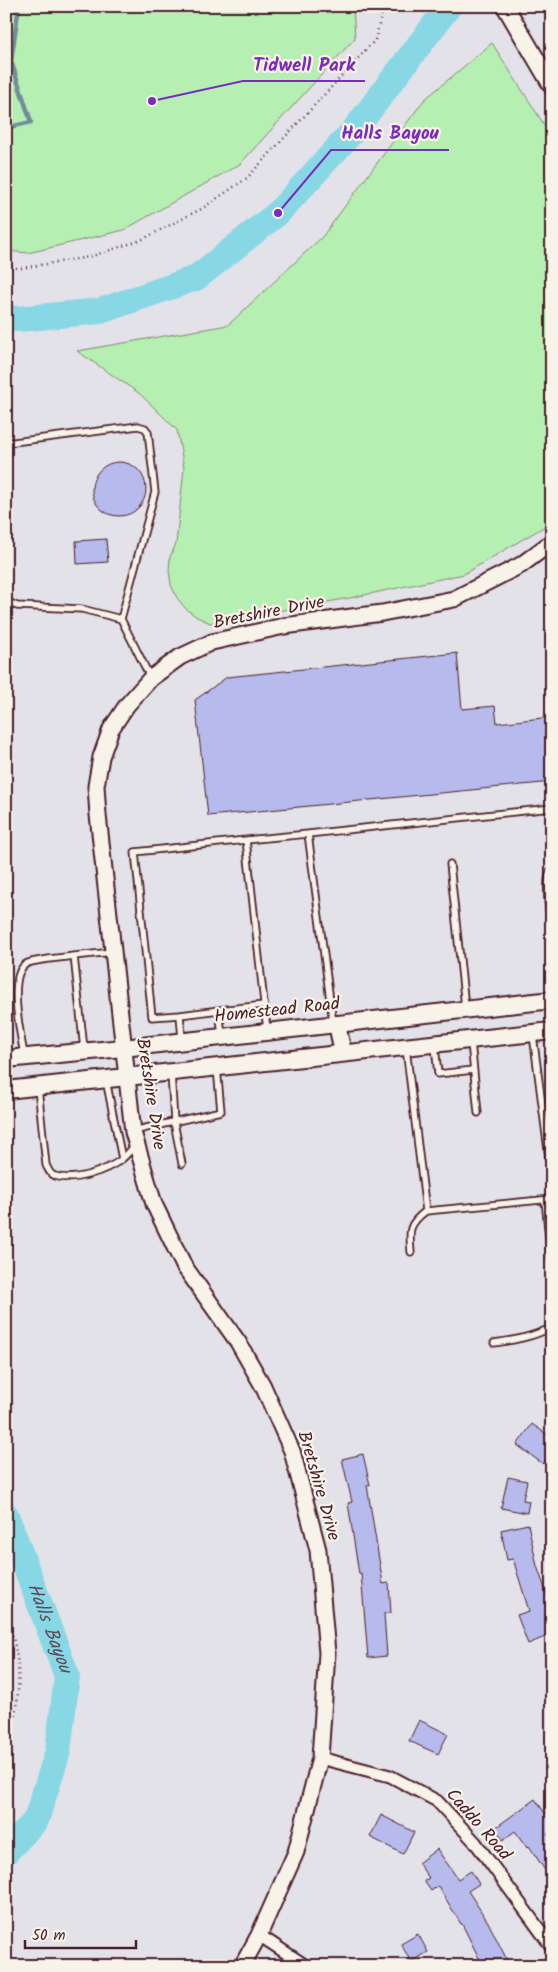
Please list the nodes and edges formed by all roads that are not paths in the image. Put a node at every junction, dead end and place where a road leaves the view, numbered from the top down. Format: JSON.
{"nodes":[{"id":1,"x":504,"y":6,"type":"edge"},
{"id":2,"x":552,"y":86,"type":"edge"},
{"id":3,"x":6,"y":443,"type":"edge"},
{"id":4,"x":552,"y":542,"type":"edge"},
{"id":5,"x":6,"y":601,"type":"edge"},
{"id":6,"x":121,"y":619,"type":"junction"},
{"id":7,"x":151,"y":678,"type":"junction"},
{"id":8,"x":552,"y":808,"type":"edge"},
{"id":9,"x":308,"y":834,"type":"junction"},
{"id":10,"x":246,"y":840,"type":"junction"},
{"id":11,"x":450,"y":864,"type":"dead end"},
{"id":12,"x":552,"y":868,"type":"edge"},
{"id":13,"x":552,"y":932,"type":"edge"},
{"id":14,"x":113,"y":952,"type":"junction"},
{"id":15,"x":74,"y":956,"type":"junction"},
{"id":16,"x":552,"y":1000,"type":"edge"},
{"id":17,"x":264,"y":1005,"type":"junction"},
{"id":18,"x":219,"y":1010,"type":"junction"},
{"id":19,"x":465,"y":1010,"type":"junction"},
{"id":20,"x":180,"y":1015,"type":"junction"},
{"id":21,"x":335,"y":1024,"type":"junction"},
{"id":22,"x":552,"y":1031,"type":"edge"},
{"id":23,"x":267,"y":1032,"type":"junction"},
{"id":24,"x":533,"y":1033,"type":"junction"},
{"id":25,"x":222,"y":1037,"type":"junction"},
{"id":26,"x":470,"y":1040,"type":"junction"},
{"id":27,"x":182,"y":1041,"type":"junction"},
{"id":28,"x":435,"y":1044,"type":"junction"},
{"id":29,"x":406,"y":1046,"type":"junction"},
{"id":30,"x":123,"y":1048,"type":"junction"},
{"id":31,"x":84,"y":1052,"type":"junction"},
{"id":32,"x":342,"y":1053,"type":"junction"},
{"id":33,"x":24,"y":1057,"type":"junction"},
{"id":34,"x":6,"y":1059,"type":"edge"},
{"id":35,"x":217,"y":1066,"type":"junction"},
{"id":36,"x":473,"y":1070,"type":"junction"},
{"id":37,"x":171,"y":1071,"type":"junction"},
{"id":38,"x":127,"y":1076,"type":"junction"},
{"id":39,"x":106,"y":1078,"type":"junction"},
{"id":40,"x":38,"y":1086,"type":"junction"},
{"id":41,"x":6,"y":1090,"type":"edge"},
{"id":42,"x":478,"y":1113,"type":"dead end"},
{"id":43,"x":174,"y":1122,"type":"junction"},
{"id":44,"x":135,"y":1138,"type":"junction"},
{"id":45,"x":122,"y":1159,"type":"junction"},
{"id":46,"x":182,"y":1164,"type":"dead end"},
{"id":47,"x":552,"y":1166,"type":"edge"},
{"id":48,"x":548,"y":1200,"type":"edge"},
{"id":49,"x":426,"y":1211,"type":"junction"},
{"id":50,"x":411,"y":1252,"type":"dead end"},
{"id":51,"x":552,"y":1268,"type":"edge"},
{"id":52,"x":552,"y":1327,"type":"edge"},
{"id":53,"x":494,"y":1343,"type":"dead end"},
{"id":54,"x":320,"y":1758,"type":"junction"},
{"id":55,"x":260,"y":1935,"type":"junction"},
{"id":56,"x":552,"y":1947,"type":"edge"},
{"id":57,"x":242,"y":1966,"type":"edge"},
{"id":58,"x":306,"y":1966,"type":"edge"}],
"edges":[{"from":1,"to":2,"type":"main road"},
{"from":3,"to":6,"type":"lane"},
{"from":4,"to":7,"type":"street","name":"Bretshire Drive"},
{"from":5,"to":6,"type":"lane"},
{"from":6,"to":7,"type":"lane"},
{"from":7,"to":14,"type":"street","name":"Bretshire Drive"},
{"from":8,"to":9,"type":"lane"},
{"from":9,"to":10,"type":"lane"},
{"from":9,"to":21,"type":"lane"},
{"from":10,"to":17,"type":"lane"},
{"from":10,"to":20,"type":"lane"},
{"from":11,"to":19,"type":"lane"},
{"from":12,"to":13,"type":"lane"},
{"from":14,"to":15,"type":"lane"},
{"from":14,"to":30,"type":"street","name":"Bretshire Drive"},
{"from":15,"to":31,"type":"lane"},
{"from":15,"to":33,"type":"lane"},
{"from":16,"to":19,"type":"main road","name":"Homestead Road"},
{"from":17,"to":18,"type":"lane"},
{"from":17,"to":23,"type":"lane"},
{"from":18,"to":20,"type":"lane"},
{"from":18,"to":25,"type":"lane"},
{"from":19,"to":21,"type":"main road","name":"Homestead Road"},
{"from":20,"to":27,"type":"lane"},
{"from":21,"to":23,"type":"main road","name":"Homestead Road"},
{"from":21,"to":32,"type":"main road"},
{"from":22,"to":24,"type":"main road"},
{"from":23,"to":25,"type":"main road","name":"Homestead Road"},
{"from":24,"to":26,"type":"main road"},
{"from":24,"to":47,"type":"lane"},
{"from":25,"to":27,"type":"main road","name":"Homestead Road"},
{"from":26,"to":28,"type":"main road"},
{"from":26,"to":36,"type":"lane"},
{"from":27,"to":30,"type":"main road","name":"Homestead Road"},
{"from":28,"to":29,"type":"main road"},
{"from":28,"to":36,"type":"lane"},
{"from":29,"to":32,"type":"main road"},
{"from":29,"to":49,"type":"lane"},
{"from":30,"to":31,"type":"main road","name":"Homestead Road"},
{"from":30,"to":38,"type":"street","name":"Bretshire Drive"},
{"from":31,"to":33,"type":"main road","name":"Homestead Road"},
{"from":32,"to":35,"type":"main road"},
{"from":33,"to":34,"type":"main road","name":"Homestead Road"},
{"from":35,"to":37,"type":"main road"},
{"from":35,"to":43,"type":"lane"},
{"from":36,"to":42,"type":"lane"},
{"from":37,"to":38,"type":"main road"},
{"from":37,"to":43,"type":"lane"},
{"from":38,"to":39,"type":"main road"},
{"from":38,"to":44,"type":"street","name":"Bretshire Drive"},
{"from":39,"to":40,"type":"main road"},
{"from":39,"to":45,"type":"lane"},
{"from":40,"to":41,"type":"main road"},
{"from":40,"to":45,"type":"lane"},
{"from":43,"to":44,"type":"lane"},
{"from":43,"to":46,"type":"lane"},
{"from":44,"to":45,"type":"lane"},
{"from":44,"to":54,"type":"street","name":"Bretshire Drive"},
{"from":48,"to":49,"type":"lane"},
{"from":48,"to":51,"type":"lane"},
{"from":49,"to":50,"type":"lane"},
{"from":52,"to":53,"type":"lane"},
{"from":54,"to":55,"type":"street","name":"Bretshire Drive"},
{"from":54,"to":56,"type":"street","name":"Caddo Road"},
{"from":55,"to":57,"type":"street","name":"Bretshire Drive"},
{"from":55,"to":58,"type":"street"}]}
